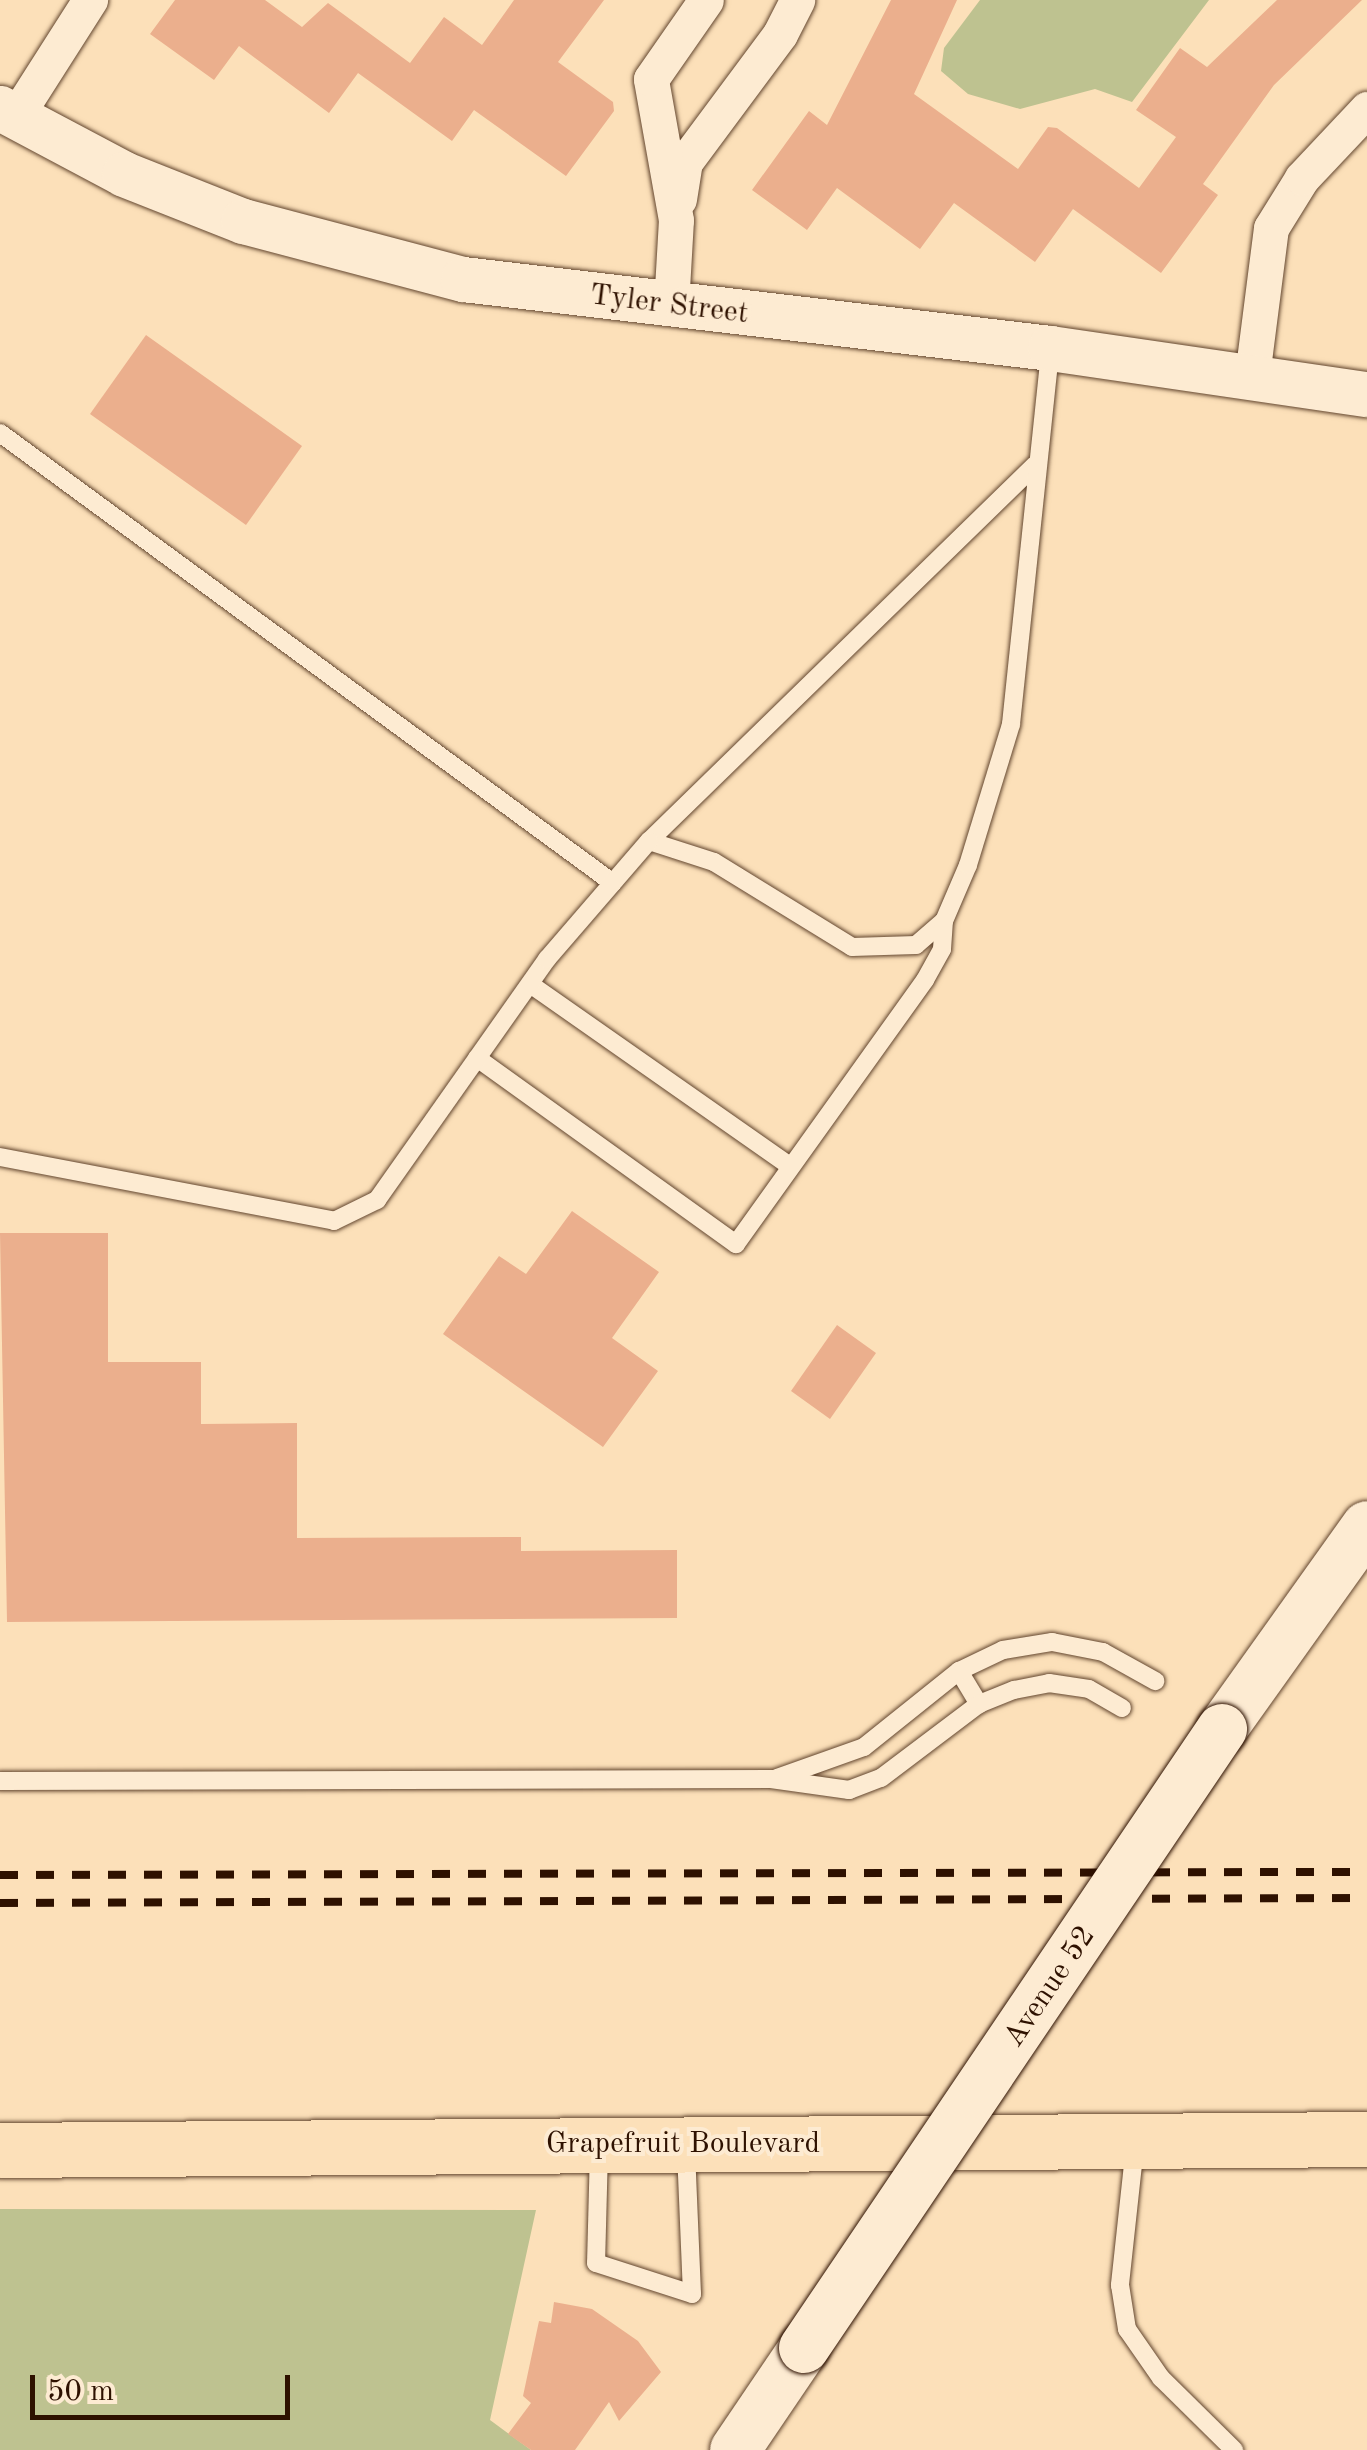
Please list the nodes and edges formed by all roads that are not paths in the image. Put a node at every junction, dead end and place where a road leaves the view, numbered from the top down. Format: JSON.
{"nodes":[{"id":1,"x":90,"y":0,"type":"edge"},
{"id":2,"x":706,"y":0,"type":"edge"},
{"id":3,"x":796,"y":0,"type":"edge"},
{"id":4,"x":1367,"y":109,"type":"edge"},
{"id":5,"x":8,"y":112,"type":"edge"},
{"id":6,"x":676,"y":220,"type":"junction"},
{"id":7,"x":671,"y":306,"type":"junction"},
{"id":8,"x":1050,"y":348,"type":"junction"},
{"id":9,"x":1252,"y":376,"type":"junction"},
{"id":10,"x":1367,"y":394,"type":"edge"},
{"id":11,"x":0,"y":433,"type":"edge"},
{"id":12,"x":1035,"y":465,"type":"junction"},
{"id":13,"x":649,"y":841,"type":"junction"},
{"id":14,"x":613,"y":883,"type":"junction"},
{"id":15,"x":944,"y":921,"type":"junction"},
{"id":16,"x":530,"y":984,"type":"junction"},
{"id":17,"x":477,"y":1058,"type":"junction"},
{"id":18,"x":0,"y":1158,"type":"edge"},
{"id":19,"x":790,"y":1166,"type":"junction"},
{"id":20,"x":1367,"y":1526,"type":"edge"},
{"id":21,"x":958,"y":1671,"type":"junction"},
{"id":22,"x":1155,"y":1681,"type":"dead end"},
{"id":23,"x":979,"y":1704,"type":"junction"},
{"id":24,"x":1122,"y":1708,"type":"dead end"},
{"id":25,"x":771,"y":1780,"type":"junction"},
{"id":26,"x":0,"y":1781,"type":"edge"},
{"id":27,"x":1367,"y":2139,"type":"edge"},
{"id":28,"x":1135,"y":2141,"type":"junction"},
{"id":29,"x":686,"y":2144,"type":"junction"},
{"id":30,"x":600,"y":2145,"type":"junction"},
{"id":31,"x":0,"y":2150,"type":"edge"},
{"id":32,"x":735,"y":2450,"type":"edge"},
{"id":33,"x":1234,"y":2450,"type":"edge"}],
"edges":[{"from":1,"to":5,"type":"street"},
{"from":2,"to":6,"type":"street"},
{"from":3,"to":6,"type":"street"},
{"from":4,"to":9,"type":"street"},
{"from":5,"to":7,"type":"street","name":"Tyler Street"},
{"from":6,"to":7,"type":"street"},
{"from":7,"to":8,"type":"street","name":"Tyler Street"},
{"from":8,"to":9,"type":"street","name":"Tyler Street"},
{"from":8,"to":12,"type":"lane"},
{"from":9,"to":10,"type":"street","name":"Tyler Street"},
{"from":11,"to":14,"type":"lane"},
{"from":12,"to":13,"type":"lane"},
{"from":12,"to":15,"type":"lane"},
{"from":13,"to":14,"type":"lane"},
{"from":13,"to":15,"type":"lane"},
{"from":14,"to":16,"type":"lane"},
{"from":15,"to":19,"type":"lane"},
{"from":16,"to":17,"type":"lane"},
{"from":16,"to":19,"type":"lane"},
{"from":17,"to":18,"type":"lane"},
{"from":17,"to":19,"type":"lane"},
{"from":20,"to":32,"type":"main road","name":"Avenue 52","bridge":true},
{"from":21,"to":22,"type":"lane"},
{"from":21,"to":23,"type":"lane"},
{"from":21,"to":25,"type":"lane"},
{"from":23,"to":24,"type":"lane"},
{"from":23,"to":25,"type":"lane"},
{"from":25,"to":26,"type":"lane"},
{"from":27,"to":28,"type":"main road","name":"Grapefruit Boulevard"},
{"from":28,"to":29,"type":"main road","name":"Grapefruit Boulevard"},
{"from":28,"to":33,"type":"lane"},
{"from":29,"to":30,"type":"main road","name":"Grapefruit Boulevard"},
{"from":29,"to":30,"type":"lane"},
{"from":30,"to":31,"type":"main road","name":"Grapefruit Boulevard"}]}
